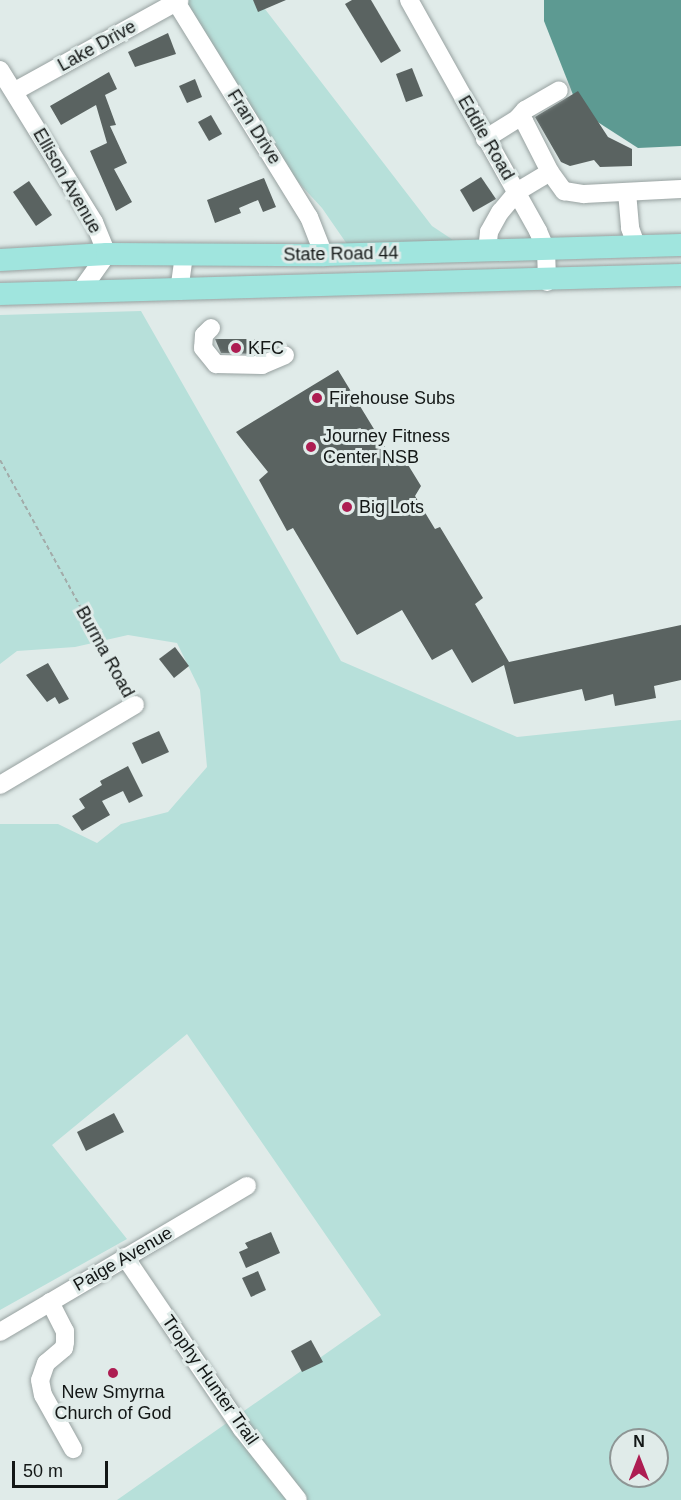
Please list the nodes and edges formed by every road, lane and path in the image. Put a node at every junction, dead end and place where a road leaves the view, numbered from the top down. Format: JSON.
{"nodes":[{"id":1,"x":409,"y":0,"type":"edge"},
{"id":2,"x":178,"y":1,"type":"edge"},
{"id":3,"x":0,"y":70,"type":"edge"},
{"id":4,"x":559,"y":90,"type":"dead end"},
{"id":5,"x":15,"y":91,"type":"junction"},
{"id":6,"x":518,"y":118,"type":"junction"},
{"id":7,"x":485,"y":139,"type":"junction"},
{"id":8,"x":550,"y":172,"type":"junction"},
{"id":9,"x":681,"y":189,"type":"edge"},
{"id":10,"x":517,"y":192,"type":"junction"},
{"id":11,"x":627,"y":192,"type":"junction"},
{"id":12,"x":681,"y":245,"type":"edge"},
{"id":13,"x":637,"y":247,"type":"junction"},
{"id":14,"x":546,"y":250,"type":"junction"},
{"id":15,"x":488,"y":251,"type":"junction"},
{"id":16,"x":107,"y":254,"type":"junction"},
{"id":17,"x":184,"y":255,"type":"junction"},
{"id":18,"x":324,"y":255,"type":"junction"},
{"id":19,"x":0,"y":260,"type":"edge"},
{"id":20,"x":681,"y":275,"type":"edge"},
{"id":21,"x":547,"y":282,"type":"junction"},
{"id":22,"x":179,"y":291,"type":"junction"},
{"id":23,"x":80,"y":292,"type":"junction"},
{"id":24,"x":0,"y":294,"type":"edge"},
{"id":25,"x":211,"y":328,"type":"dead end"},
{"id":26,"x":285,"y":355,"type":"dead end"},
{"id":27,"x":0,"y":460,"type":"edge"},
{"id":28,"x":135,"y":705,"type":"joint"},
{"id":29,"x":0,"y":785,"type":"edge"},
{"id":30,"x":247,"y":1186,"type":"dead end"},
{"id":31,"x":125,"y":1257,"type":"junction"},
{"id":32,"x":50,"y":1302,"type":"junction"},
{"id":33,"x":0,"y":1332,"type":"edge"},
{"id":34,"x":73,"y":1449,"type":"dead end"},
{"id":35,"x":298,"y":1500,"type":"edge"}],
"edges":[{"from":1,"to":7,"type":"street","name":"Eddie Road"},
{"from":2,"to":5,"type":"street","name":"Lake Drive"},
{"from":2,"to":18,"type":"street","name":"Fran Drive"},
{"from":3,"to":5,"type":"street","name":"Ellison Avenue"},
{"from":4,"to":6,"type":"street"},
{"from":5,"to":16,"type":"street","name":"Ellison Avenue"},
{"from":6,"to":7,"type":"street"},
{"from":6,"to":8,"type":"street"},
{"from":7,"to":10,"type":"street","name":"Eddie Road"},
{"from":8,"to":10,"type":"street"},
{"from":8,"to":11,"type":"street"},
{"from":9,"to":11,"type":"street"},
{"from":10,"to":14,"type":"street","name":"Eddie Road"},
{"from":10,"to":15,"type":"street"},
{"from":11,"to":13,"type":"street"},
{"from":12,"to":13,"type":"main road","name":"State Road 44"},
{"from":13,"to":14,"type":"main road","name":"State Road 44"},
{"from":14,"to":15,"type":"main road","name":"State Road 44"},
{"from":14,"to":21,"type":"street","name":"Eddie Road"},
{"from":15,"to":18,"type":"main road","name":"State Road 44"},
{"from":16,"to":17,"type":"main road","name":"State Road 44"},
{"from":16,"to":19,"type":"main road","name":"State Road 44"},
{"from":16,"to":23,"type":"street","name":"Ellison Avenue"},
{"from":17,"to":18,"type":"main road","name":"State Road 44"},
{"from":17,"to":22,"type":"street"},
{"from":20,"to":21,"type":"main road","name":"State Road 44"},
{"from":21,"to":22,"type":"main road","name":"State Road 44"},
{"from":22,"to":23,"type":"main road","name":"State Road 44"},
{"from":23,"to":24,"type":"main road","name":"State Road 44"},
{"from":25,"to":26,"type":"street"},
{"from":27,"to":28,"type":"path","name":"Burma Road"},
{"from":28,"to":29,"type":"street","name":"Burma Road"},
{"from":30,"to":31,"type":"street","name":"Paige Avenue"},
{"from":31,"to":32,"type":"street","name":"Paige Avenue"},
{"from":31,"to":35,"type":"street","name":"Trophy Hunter Trail"},
{"from":32,"to":33,"type":"street","name":"Paige Avenue"},
{"from":32,"to":34,"type":"street"}]}
